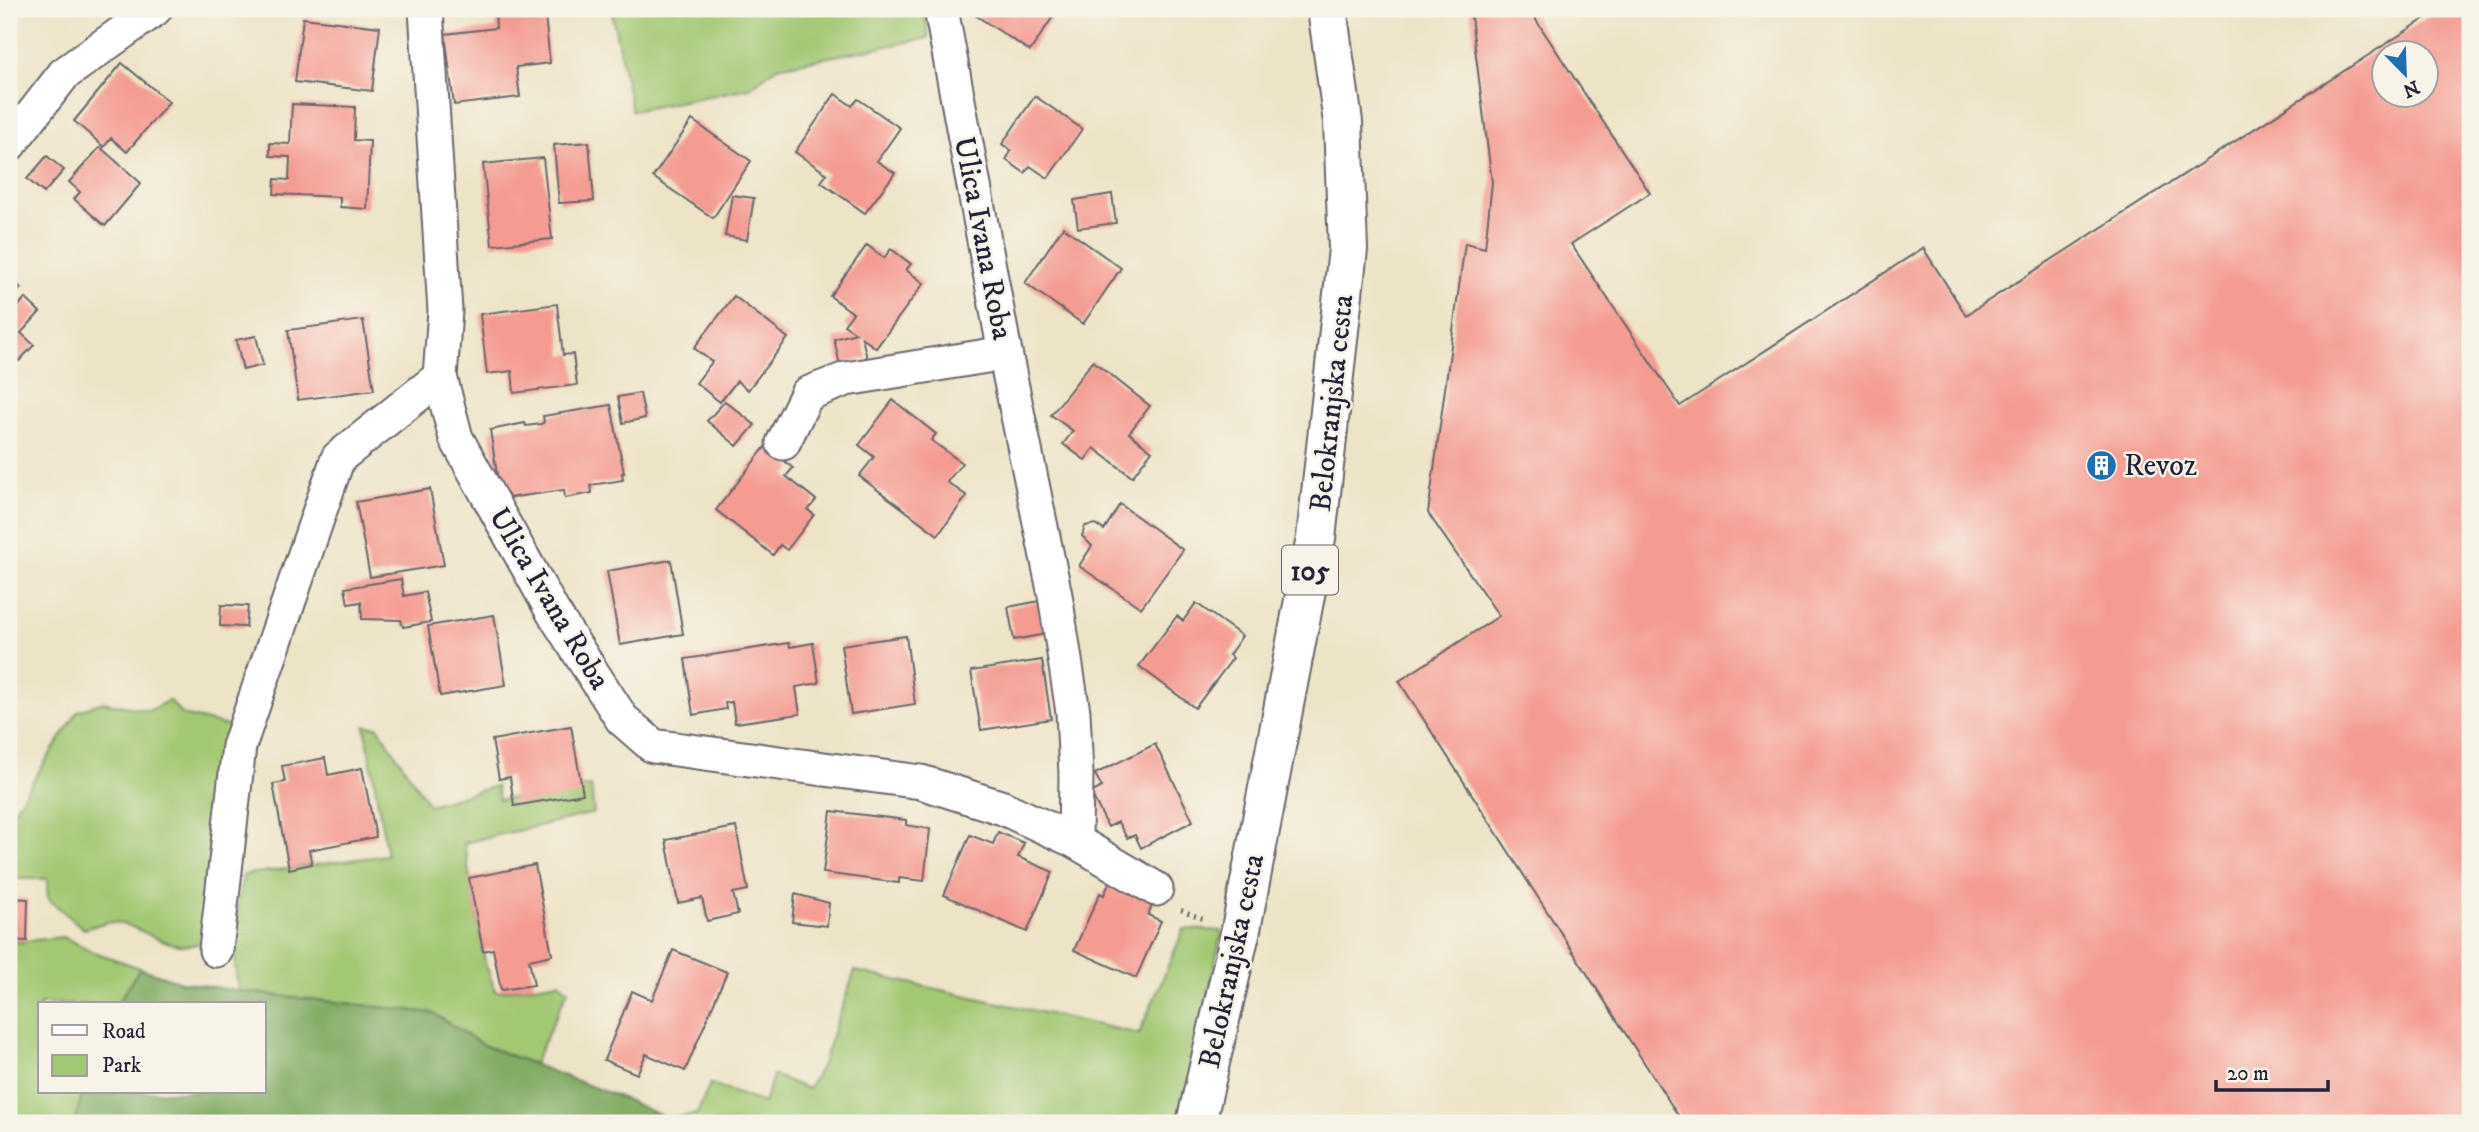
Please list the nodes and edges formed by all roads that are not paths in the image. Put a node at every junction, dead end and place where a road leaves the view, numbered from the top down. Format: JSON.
{"nodes":[{"id":1,"x":155,"y":9,"type":"edge"},
{"id":2,"x":426,"y":9,"type":"edge"},
{"id":3,"x":941,"y":9,"type":"edge"},
{"id":4,"x":1327,"y":9,"type":"edge"},
{"id":5,"x":9,"y":145,"type":"edge"},
{"id":6,"x":1005,"y":353,"type":"junction"},
{"id":7,"x":440,"y":377,"type":"junction"},
{"id":8,"x":783,"y":443,"type":"dead end"},
{"id":9,"x":1075,"y":841,"type":"junction"},
{"id":10,"x":1156,"y":889,"type":"dead end"},
{"id":11,"x":216,"y":950,"type":"dead end"},
{"id":12,"x":1196,"y":1123,"type":"edge"}],
"edges":[{"from":1,"to":5,"type":"street"},
{"from":2,"to":7,"type":"street","name":"Ulica Ivana Roba"},
{"from":3,"to":6,"type":"street","name":"Ulica Ivana Roba"},
{"from":4,"to":12,"type":"main road","name":"Belokranjska cesta","number":"105"},
{"from":6,"to":8,"type":"street"},
{"from":6,"to":9,"type":"street","name":"Ulica Ivana Roba"},
{"from":7,"to":9,"type":"street","name":"Ulica Ivana Roba"},
{"from":7,"to":11,"type":"street"},
{"from":9,"to":10,"type":"street","name":"Ulica Ivana Roba"}]}
